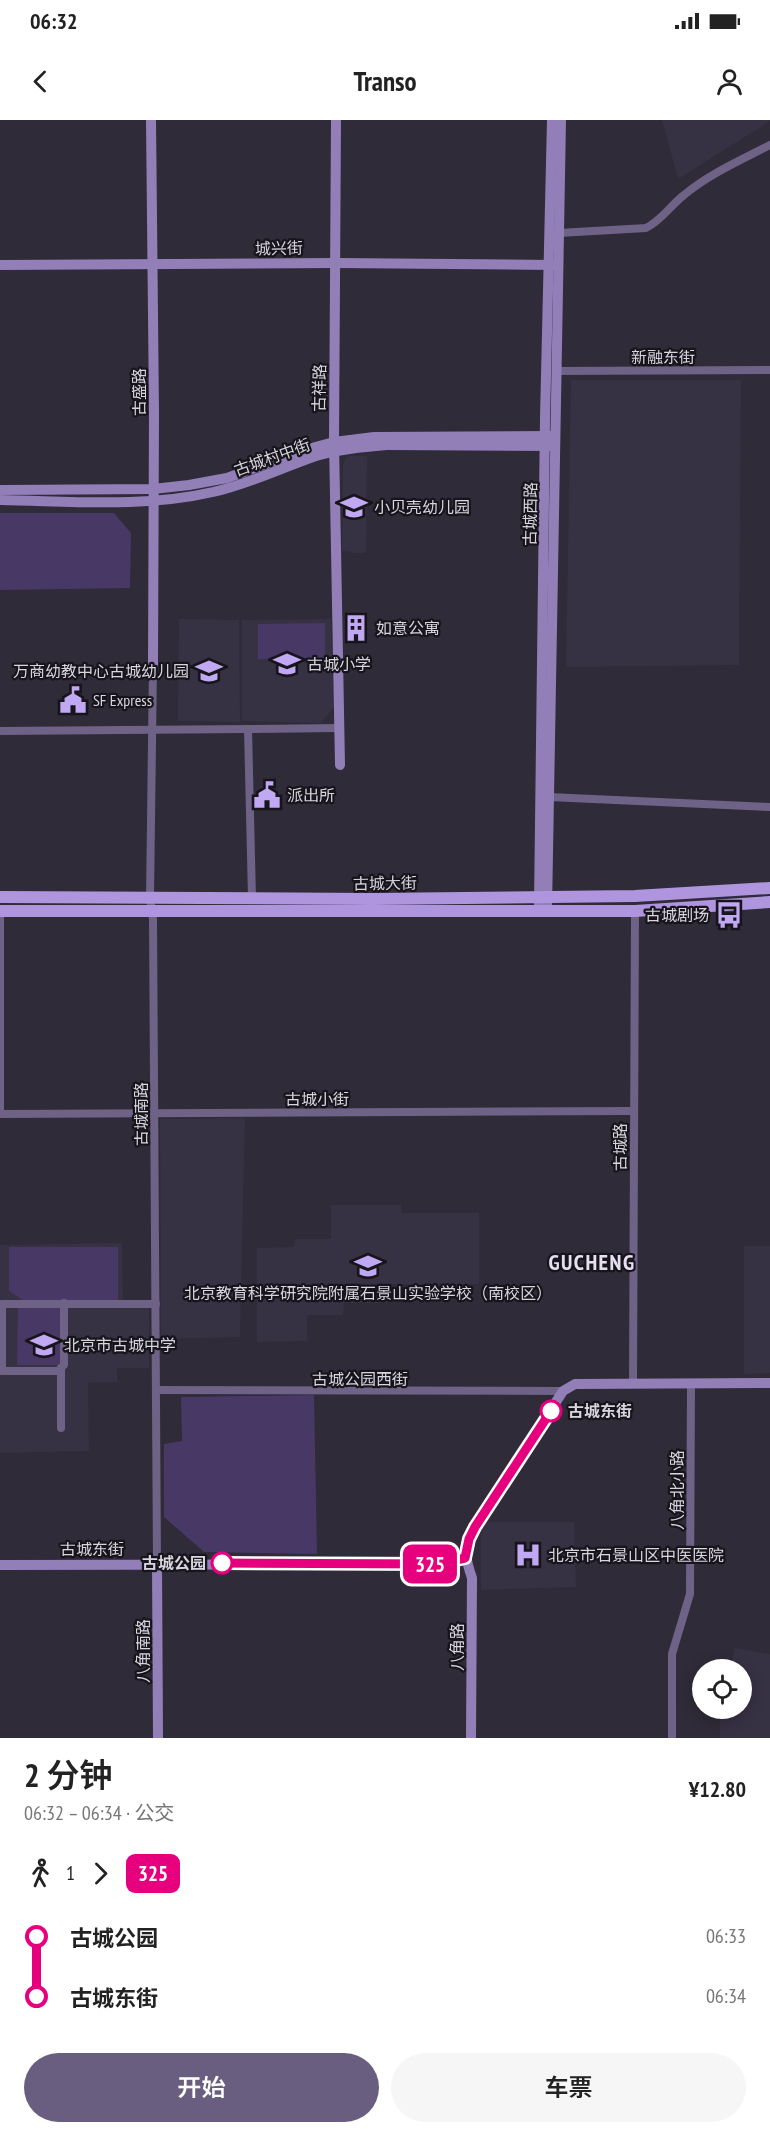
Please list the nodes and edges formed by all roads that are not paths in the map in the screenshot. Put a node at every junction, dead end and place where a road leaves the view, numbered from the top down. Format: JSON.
{"nodes":[{"id":1,"x":151,"y":120,"type":"edge"},
{"id":2,"x":336,"y":120,"type":"edge"},
{"id":3,"x":552,"y":120,"type":"edge"},
{"id":4,"x":561,"y":120,"type":"edge"},
{"id":5,"x":770,"y":145,"type":"edge"},
{"id":6,"x":559,"y":233,"type":"junction"},
{"id":7,"x":336,"y":263,"type":"junction"},
{"id":8,"x":0,"y":265,"type":"edge"},
{"id":9,"x":152,"y":265,"type":"junction"},
{"id":10,"x":553,"y":265,"type":"junction"},
{"id":11,"x":556,"y":370,"type":"junction"},
{"id":12,"x":770,"y":370,"type":"edge"},
{"id":13,"x":550,"y":441,"type":"junction"},
{"id":14,"x":334,"y":447,"type":"junction"},
{"id":15,"x":153,"y":489,"type":"junction"},
{"id":16,"x":0,"y":490,"type":"edge"},
{"id":17,"x":0,"y":500,"type":"edge"},
{"id":18,"x":153,"y":502,"type":"junction"},
{"id":19,"x":153,"y":665,"type":"joint"},
{"id":20,"x":339,"y":728,"type":"junction"},
{"id":21,"x":248,"y":729,"type":"junction"},
{"id":22,"x":152,"y":730,"type":"junction"},
{"id":23,"x":0,"y":731,"type":"edge"},
{"id":24,"x":340,"y":765,"type":"dead end"},
{"id":25,"x":549,"y":797,"type":"junction"},
{"id":26,"x":770,"y":807,"type":"edge"},
{"id":27,"x":770,"y":888,"type":"edge"},
{"id":28,"x":0,"y":897,"type":"edge"},
{"id":29,"x":252,"y":898,"type":"junction"},
{"id":30,"x":543,"y":903,"type":"junction"},
{"id":31,"x":770,"y":903,"type":"edge"},
{"id":32,"x":151,"y":904,"type":"junction"},
{"id":33,"x":0,"y":911,"type":"edge"},
{"id":34,"x":635,"y":911,"type":"junction"},
{"id":35,"x":633,"y":1111,"type":"junction"},
{"id":36,"x":155,"y":1113,"type":"junction"},
{"id":37,"x":0,"y":1114,"type":"edge"},
{"id":38,"x":64,"y":1304,"type":"junction"},
{"id":39,"x":156,"y":1304,"type":"junction"},
{"id":40,"x":61,"y":1368,"type":"junction"},
{"id":41,"x":1,"y":1371,"type":"edge"},
{"id":42,"x":770,"y":1383,"type":"edge"},
{"id":43,"x":633,"y":1384,"type":"junction"},
{"id":44,"x":691,"y":1384,"type":"junction"},
{"id":45,"x":156,"y":1390,"type":"junction"},
{"id":46,"x":563,"y":1391,"type":"junction"},
{"id":47,"x":61,"y":1428,"type":"dead end"},
{"id":48,"x":465,"y":1558,"type":"junction"},
{"id":49,"x":157,"y":1564,"type":"junction"},
{"id":50,"x":0,"y":1565,"type":"edge"},
{"id":51,"x":158,"y":1738,"type":"edge"},
{"id":52,"x":471,"y":1738,"type":"edge"},
{"id":53,"x":672,"y":1738,"type":"edge"}],
"edges":[{"from":1,"to":9,"type":"main road","name":"古盛路"},
{"from":2,"to":7,"type":"main road","name":"古祥路"},
{"from":3,"to":10,"type":"main road","name":"古城西路"},
{"from":4,"to":6,"type":"main road","name":"古城西路"},
{"from":5,"to":6,"type":"street"},
{"from":6,"to":10,"type":"main road","name":"古城西路"},
{"from":7,"to":9,"type":"main road","name":"城兴街"},
{"from":7,"to":10,"type":"main road","name":"城兴街"},
{"from":7,"to":14,"type":"main road","name":"古祥路"},
{"from":8,"to":9,"type":"main road","name":"城兴街"},
{"from":9,"to":15,"type":"main road","name":"古盛路"},
{"from":10,"to":11,"type":"main road","name":"古城西路"},
{"from":10,"to":13,"type":"main road","name":"古城西路"},
{"from":11,"to":12,"type":"street","name":"新融东街"},
{"from":11,"to":13,"type":"main road","name":"古城西路"},
{"from":13,"to":14,"type":"main road","name":"古城村中街"},
{"from":13,"to":25,"type":"main road","name":"古城西路"},
{"from":13,"to":30,"type":"main road","name":"古城西路"},
{"from":14,"to":15,"type":"main road","name":"古城村中街"},
{"from":14,"to":18,"type":"main road","name":"古城村中街"},
{"from":14,"to":20,"type":"main road","name":"古祥路"},
{"from":15,"to":16,"type":"main road","name":"古城村中街"},
{"from":15,"to":18,"type":"main road","name":"古盛路"},
{"from":17,"to":18,"type":"main road","name":"古城村中街"},
{"from":18,"to":19,"type":"main road","name":"古盛路"},
{"from":19,"to":22,"type":"street","name":"古城南路"},
{"from":20,"to":21,"type":"street"},
{"from":20,"to":24,"type":"main road","name":"古祥路"},
{"from":21,"to":22,"type":"street"},
{"from":21,"to":29,"type":"street"},
{"from":22,"to":23,"type":"street"},
{"from":22,"to":32,"type":"street","name":"古城南路"},
{"from":25,"to":26,"type":"street"},
{"from":25,"to":30,"type":"main road","name":"古城西路"},
{"from":27,"to":30,"type":"main road","name":"古城大街"},
{"from":28,"to":32,"type":"main road","name":"古城大街"},
{"from":29,"to":30,"type":"main road","name":"古城大街"},
{"from":29,"to":32,"type":"main road","name":"古城大街"},
{"from":30,"to":32,"type":"main road","name":"古城大街"},
{"from":30,"to":34,"type":"main road","name":"古城大街"},
{"from":31,"to":34,"type":"main road","name":"古城大街"},
{"from":32,"to":33,"type":"main road","name":"古城大街"},
{"from":32,"to":36,"type":"street","name":"古城南路"},
{"from":33,"to":37,"type":"street"},
{"from":34,"to":35,"type":"street","name":"古城路"},
{"from":35,"to":36,"type":"street","name":"古城小街"},
{"from":35,"to":43,"type":"street","name":"古城路"},
{"from":36,"to":37,"type":"street","name":"古城小街"},
{"from":36,"to":39,"type":"street","name":"古城南路"},
{"from":38,"to":39,"type":"street"},
{"from":38,"to":40,"type":"street"},
{"from":38,"to":41,"type":"street"},
{"from":39,"to":45,"type":"street","name":"古城南路"},
{"from":40,"to":41,"type":"street"},
{"from":40,"to":47,"type":"street"},
{"from":42,"to":44,"type":"main road"},
{"from":43,"to":44,"type":"main road"},
{"from":43,"to":46,"type":"main road"},
{"from":44,"to":53,"type":"street","name":"八角北小路"},
{"from":45,"to":46,"type":"street","name":"古城公园西街"},
{"from":45,"to":49,"type":"street","name":"古城南路"},
{"from":46,"to":48,"type":"main road"},
{"from":48,"to":49,"type":"main road","name":"古城东街"},
{"from":48,"to":52,"type":"main road","name":"八角路"},
{"from":49,"to":50,"type":"main road","name":"古城东街"},
{"from":49,"to":51,"type":"main road","name":"八角南路"}]}
